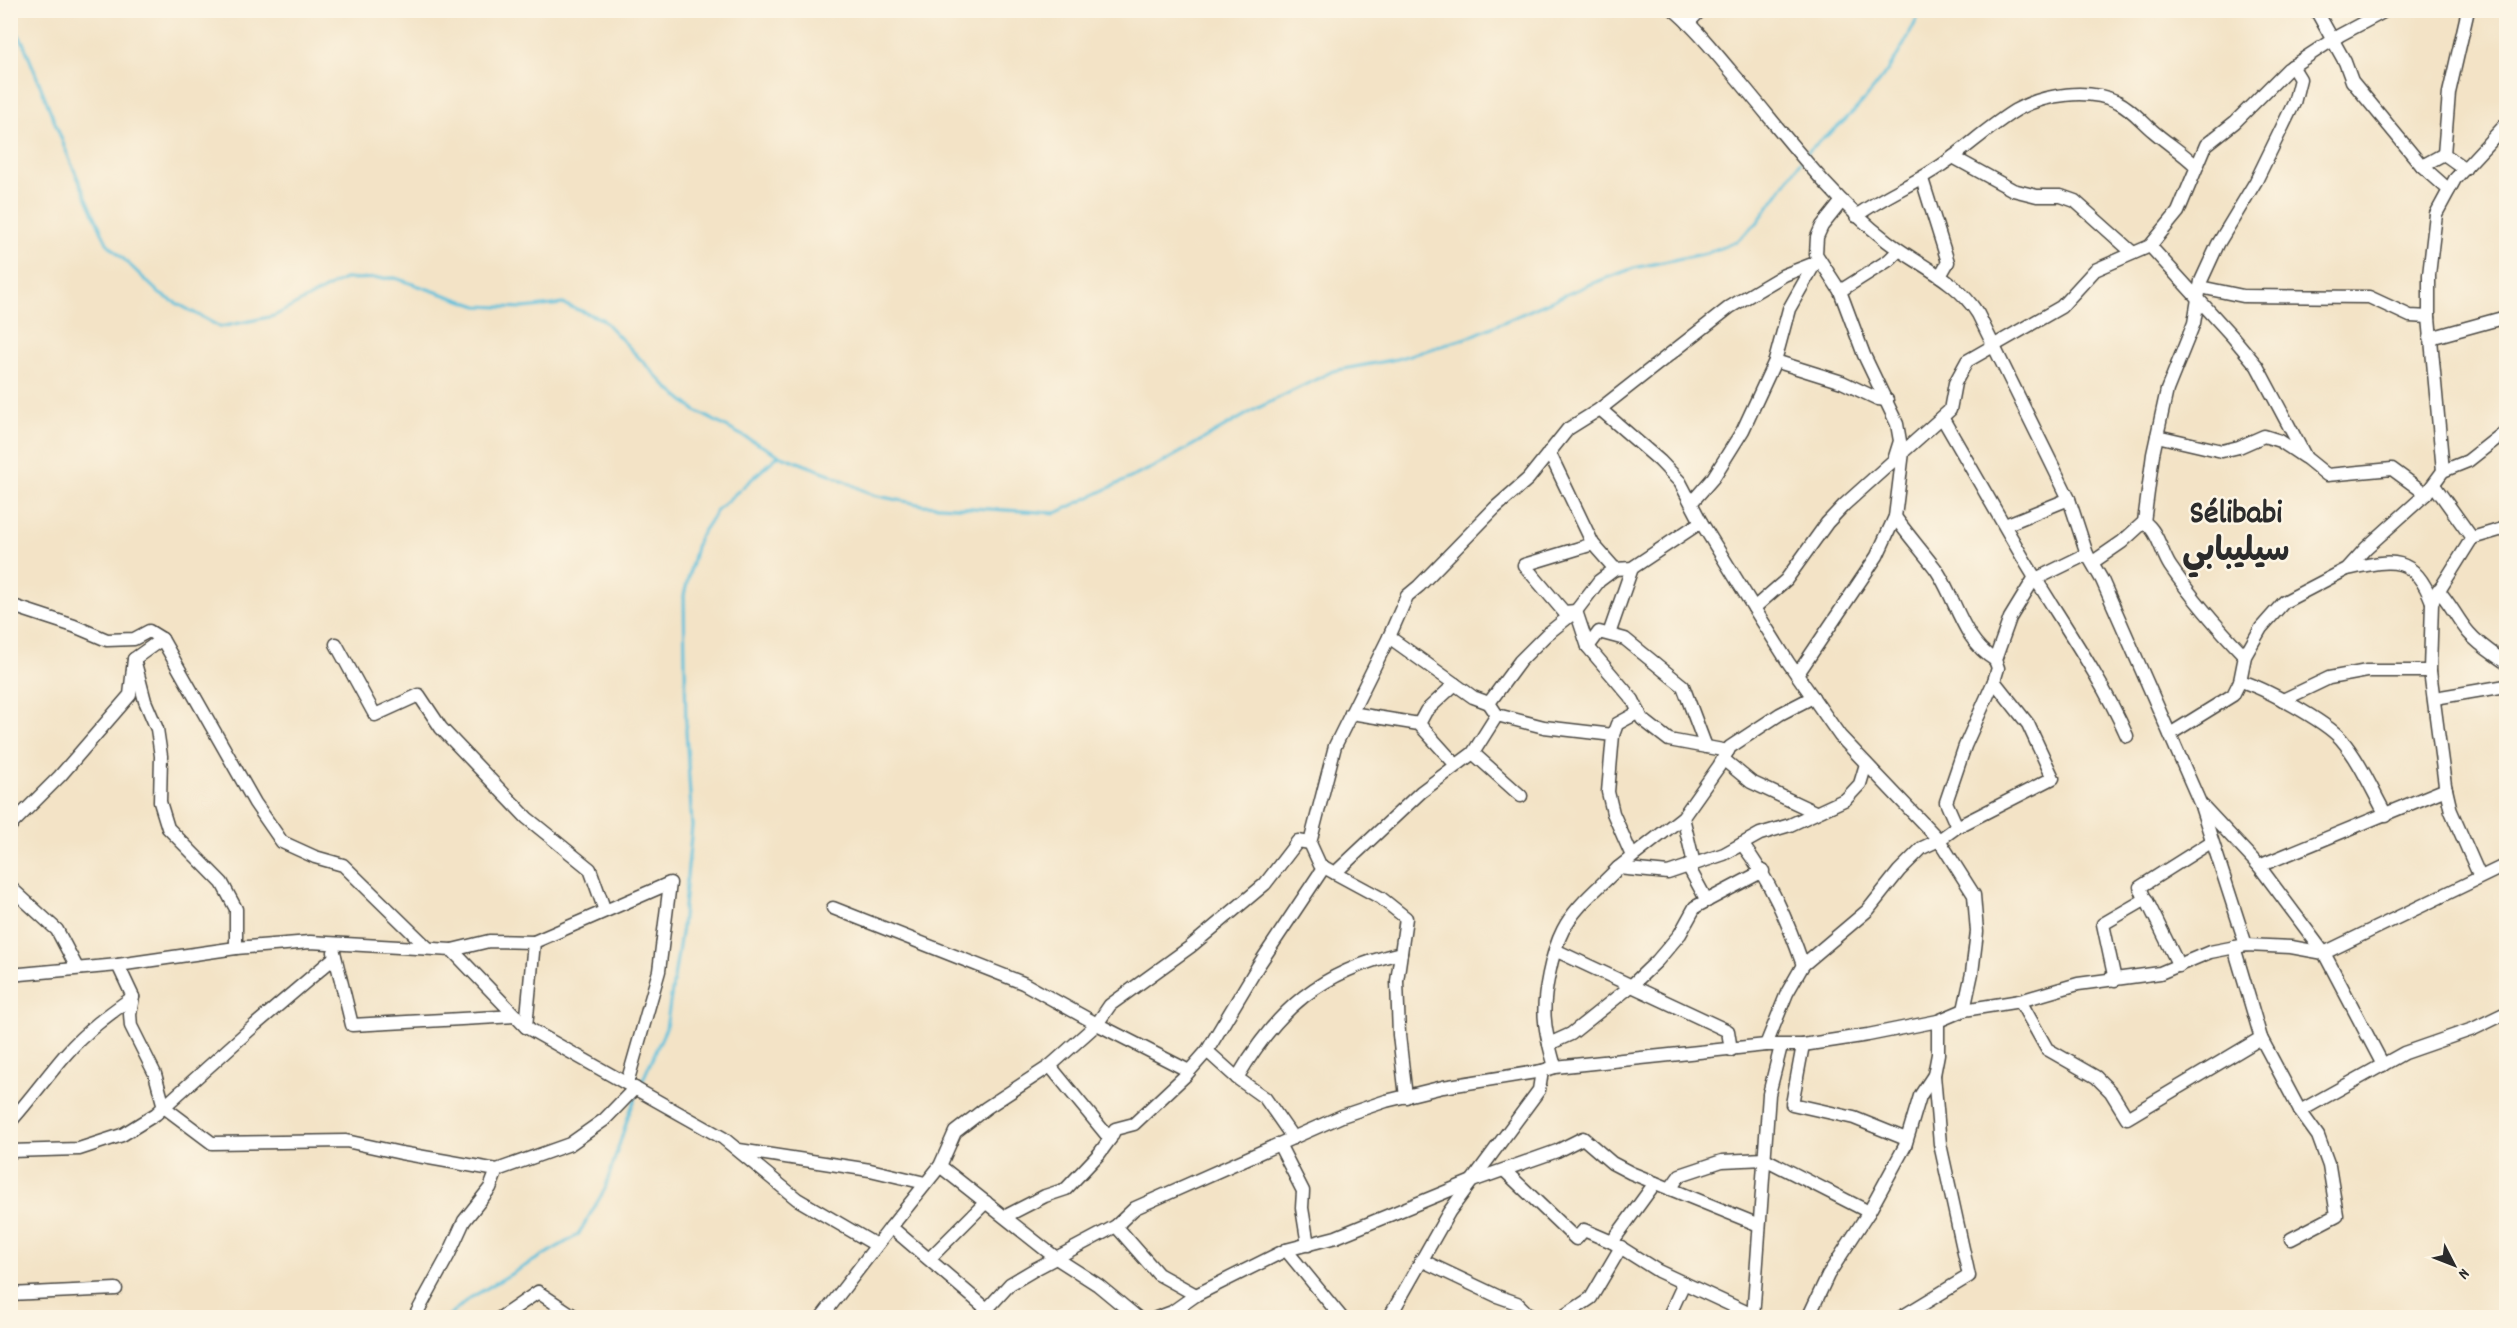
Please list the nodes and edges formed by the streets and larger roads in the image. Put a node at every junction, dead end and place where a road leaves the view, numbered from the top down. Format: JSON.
{"nodes":[{"id":1,"x":1701,"y":10,"type":"edge"},
{"id":2,"x":2316,"y":10,"type":"edge"},
{"id":3,"x":2468,"y":10,"type":"edge"},
{"id":4,"x":1676,"y":12,"type":"edge"},
{"id":5,"x":2382,"y":12,"type":"edge"},
{"id":6,"x":1688,"y":23,"type":"junction"},
{"id":7,"x":2331,"y":41,"type":"junction"},
{"id":8,"x":2292,"y":66,"type":"junction"},
{"id":9,"x":2506,"y":124,"type":"edge"},
{"id":10,"x":2444,"y":154,"type":"junction"},
{"id":11,"x":1953,"y":157,"type":"junction"},
{"id":12,"x":2196,"y":166,"type":"junction"},
{"id":13,"x":2422,"y":166,"type":"junction"},
{"id":14,"x":2464,"y":169,"type":"junction"},
{"id":15,"x":1922,"y":179,"type":"junction"},
{"id":16,"x":2449,"y":190,"type":"junction"},
{"id":17,"x":1842,"y":201,"type":"junction"},
{"id":18,"x":1856,"y":216,"type":"junction"},
{"id":19,"x":2150,"y":246,"type":"junction"},
{"id":20,"x":1899,"y":250,"type":"junction"},
{"id":21,"x":2133,"y":253,"type":"junction"},
{"id":22,"x":1818,"y":262,"type":"junction"},
{"id":23,"x":1940,"y":276,"type":"junction"},
{"id":24,"x":1840,"y":291,"type":"junction"},
{"id":25,"x":2198,"y":293,"type":"junction"},
{"id":26,"x":2429,"y":317,"type":"junction"},
{"id":27,"x":2506,"y":317,"type":"edge"},
{"id":28,"x":2430,"y":338,"type":"junction"},
{"id":29,"x":1995,"y":346,"type":"junction"},
{"id":30,"x":1774,"y":361,"type":"junction"},
{"id":31,"x":1887,"y":400,"type":"junction"},
{"id":32,"x":1600,"y":409,"type":"junction"},
{"id":33,"x":1943,"y":419,"type":"junction"},
{"id":34,"x":1897,"y":424,"type":"junction"},
{"id":35,"x":2506,"y":431,"type":"edge"},
{"id":36,"x":2157,"y":436,"type":"junction"},
{"id":37,"x":1916,"y":438,"type":"junction"},
{"id":38,"x":1549,"y":452,"type":"junction"},
{"id":39,"x":2306,"y":458,"type":"junction"},
{"id":40,"x":1897,"y":464,"type":"junction"},
{"id":41,"x":2443,"y":471,"type":"junction"},
{"id":42,"x":2430,"y":490,"type":"junction"},
{"id":43,"x":2069,"y":499,"type":"junction"},
{"id":44,"x":1692,"y":502,"type":"junction"},
{"id":45,"x":1895,"y":517,"type":"junction"},
{"id":46,"x":1701,"y":522,"type":"junction"},
{"id":47,"x":2144,"y":522,"type":"junction"},
{"id":48,"x":2006,"y":525,"type":"junction"},
{"id":49,"x":2506,"y":528,"type":"edge"},
{"id":50,"x":2472,"y":538,"type":"junction"},
{"id":51,"x":1593,"y":544,"type":"junction"},
{"id":52,"x":2090,"y":558,"type":"junction"},
{"id":53,"x":1632,"y":567,"type":"junction"},
{"id":54,"x":1615,"y":569,"type":"junction"},
{"id":55,"x":2347,"y":569,"type":"junction"},
{"id":56,"x":2036,"y":577,"type":"junction"},
{"id":57,"x":2438,"y":590,"type":"junction"},
{"id":58,"x":2432,"y":602,"type":"junction"},
{"id":59,"x":10,"y":605,"type":"edge"},
{"id":60,"x":1754,"y":608,"type":"junction"},
{"id":61,"x":1576,"y":611,"type":"junction"},
{"id":62,"x":1609,"y":634,"type":"junction"},
{"id":63,"x":1389,"y":637,"type":"junction"},
{"id":64,"x":162,"y":639,"type":"junction"},
{"id":65,"x":336,"y":644,"type":"dead end"},
{"id":66,"x":1588,"y":648,"type":"junction"},
{"id":67,"x":2245,"y":656,"type":"junction"},
{"id":68,"x":134,"y":659,"type":"junction"},
{"id":69,"x":1995,"y":660,"type":"junction"},
{"id":70,"x":2506,"y":663,"type":"edge"},
{"id":71,"x":2430,"y":671,"type":"junction"},
{"id":72,"x":1797,"y":675,"type":"junction"},
{"id":73,"x":1994,"y":681,"type":"junction"},
{"id":74,"x":2240,"y":681,"type":"junction"},
{"id":75,"x":1455,"y":684,"type":"junction"},
{"id":76,"x":2506,"y":686,"type":"edge"},
{"id":77,"x":1813,"y":697,"type":"junction"},
{"id":78,"x":2435,"y":698,"type":"junction"},
{"id":79,"x":2283,"y":700,"type":"junction"},
{"id":80,"x":1489,"y":703,"type":"junction"},
{"id":81,"x":1639,"y":712,"type":"junction"},
{"id":82,"x":1351,"y":713,"type":"junction"},
{"id":83,"x":1497,"y":715,"type":"junction"},
{"id":84,"x":1419,"y":724,"type":"junction"},
{"id":85,"x":2170,"y":734,"type":"junction"},
{"id":86,"x":1612,"y":735,"type":"junction"},
{"id":87,"x":2127,"y":736,"type":"dead end"},
{"id":88,"x":1706,"y":747,"type":"junction"},
{"id":89,"x":1473,"y":753,"type":"junction"},
{"id":90,"x":1726,"y":755,"type":"junction"},
{"id":91,"x":1866,"y":764,"type":"junction"},
{"id":92,"x":1456,"y":765,"type":"junction"},
{"id":93,"x":2446,"y":789,"type":"junction"},
{"id":94,"x":1521,"y":796,"type":"dead end"},
{"id":95,"x":2200,"y":803,"type":"junction"},
{"id":96,"x":1815,"y":812,"type":"junction"},
{"id":97,"x":2386,"y":815,"type":"junction"},
{"id":98,"x":1683,"y":817,"type":"junction"},
{"id":99,"x":10,"y":826,"type":"edge"},
{"id":100,"x":1957,"y":826,"type":"junction"},
{"id":101,"x":1939,"y":840,"type":"junction"},
{"id":102,"x":2211,"y":842,"type":"junction"},
{"id":103,"x":1310,"y":843,"type":"junction"},
{"id":104,"x":1742,"y":844,"type":"junction"},
{"id":105,"x":1632,"y":856,"type":"junction"},
{"id":106,"x":1691,"y":865,"type":"junction"},
{"id":107,"x":2506,"y":865,"type":"edge"},
{"id":108,"x":2259,"y":866,"type":"junction"},
{"id":109,"x":1618,"y":868,"type":"junction"},
{"id":110,"x":1329,"y":870,"type":"junction"},
{"id":111,"x":1762,"y":871,"type":"junction"},
{"id":112,"x":2480,"y":877,"type":"junction"},
{"id":113,"x":10,"y":887,"type":"edge"},
{"id":114,"x":2145,"y":899,"type":"junction"},
{"id":115,"x":1707,"y":901,"type":"junction"},
{"id":116,"x":833,"y":908,"type":"dead end"},
{"id":117,"x":605,"y":911,"type":"junction"},
{"id":118,"x":534,"y":942,"type":"junction"},
{"id":119,"x":332,"y":943,"type":"junction"},
{"id":120,"x":2240,"y":946,"type":"junction"},
{"id":121,"x":236,"y":948,"type":"junction"},
{"id":122,"x":428,"y":948,"type":"junction"},
{"id":123,"x":452,"y":950,"type":"junction"},
{"id":124,"x":1556,"y":950,"type":"junction"},
{"id":125,"x":1401,"y":953,"type":"junction"},
{"id":126,"x":2324,"y":953,"type":"junction"},
{"id":127,"x":335,"y":957,"type":"junction"},
{"id":128,"x":118,"y":965,"type":"junction"},
{"id":129,"x":1803,"y":965,"type":"junction"},
{"id":130,"x":2179,"y":966,"type":"junction"},
{"id":131,"x":77,"y":968,"type":"junction"},
{"id":132,"x":10,"y":975,"type":"edge"},
{"id":133,"x":2115,"y":980,"type":"junction"},
{"id":134,"x":1631,"y":986,"type":"junction"},
{"id":135,"x":133,"y":997,"type":"junction"},
{"id":136,"x":2020,"y":1001,"type":"junction"},
{"id":137,"x":1964,"y":1010,"type":"junction"},
{"id":138,"x":2506,"y":1013,"type":"edge"},
{"id":139,"x":516,"y":1016,"type":"junction"},
{"id":140,"x":1938,"y":1021,"type":"junction"},
{"id":141,"x":1097,"y":1024,"type":"junction"},
{"id":142,"x":526,"y":1027,"type":"junction"},
{"id":143,"x":2261,"y":1038,"type":"junction"},
{"id":144,"x":1550,"y":1044,"type":"junction"},
{"id":145,"x":1766,"y":1045,"type":"junction"},
{"id":146,"x":1803,"y":1045,"type":"junction"},
{"id":147,"x":1781,"y":1046,"type":"junction"},
{"id":148,"x":1731,"y":1050,"type":"junction"},
{"id":149,"x":1207,"y":1051,"type":"junction"},
{"id":150,"x":2383,"y":1065,"type":"junction"},
{"id":151,"x":1050,"y":1066,"type":"junction"},
{"id":152,"x":1555,"y":1066,"type":"junction"},
{"id":153,"x":1189,"y":1071,"type":"junction"},
{"id":154,"x":1542,"y":1071,"type":"junction"},
{"id":155,"x":1934,"y":1075,"type":"junction"},
{"id":156,"x":1237,"y":1078,"type":"junction"},
{"id":157,"x":631,"y":1086,"type":"junction"},
{"id":158,"x":1406,"y":1097,"type":"junction"},
{"id":159,"x":164,"y":1107,"type":"junction"},
{"id":160,"x":2300,"y":1111,"type":"junction"},
{"id":161,"x":10,"y":1122,"type":"edge"},
{"id":162,"x":1293,"y":1138,"type":"junction"},
{"id":163,"x":1110,"y":1139,"type":"junction"},
{"id":164,"x":1906,"y":1140,"type":"junction"},
{"id":165,"x":1279,"y":1144,"type":"junction"},
{"id":166,"x":738,"y":1150,"type":"junction"},
{"id":167,"x":10,"y":1151,"type":"edge"},
{"id":168,"x":1764,"y":1159,"type":"junction"},
{"id":169,"x":940,"y":1166,"type":"junction"},
{"id":170,"x":498,"y":1170,"type":"junction"},
{"id":171,"x":1505,"y":1171,"type":"junction"},
{"id":172,"x":1472,"y":1181,"type":"junction"},
{"id":173,"x":925,"y":1183,"type":"junction"},
{"id":174,"x":1654,"y":1183,"type":"junction"},
{"id":175,"x":1670,"y":1189,"type":"junction"},
{"id":176,"x":986,"y":1202,"type":"junction"},
{"id":177,"x":1869,"y":1212,"type":"junction"},
{"id":178,"x":1006,"y":1216,"type":"junction"},
{"id":179,"x":1759,"y":1225,"type":"junction"},
{"id":180,"x":1116,"y":1226,"type":"junction"},
{"id":181,"x":891,"y":1227,"type":"junction"},
{"id":182,"x":2291,"y":1239,"type":"dead end"},
{"id":183,"x":876,"y":1245,"type":"junction"},
{"id":184,"x":1308,"y":1245,"type":"junction"},
{"id":185,"x":1616,"y":1245,"type":"junction"},
{"id":186,"x":1286,"y":1250,"type":"junction"},
{"id":187,"x":1056,"y":1258,"type":"junction"},
{"id":188,"x":928,"y":1259,"type":"junction"},
{"id":189,"x":1421,"y":1260,"type":"junction"},
{"id":190,"x":1684,"y":1283,"type":"junction"},
{"id":191,"x":116,"y":1289,"type":"dead end"},
{"id":192,"x":10,"y":1294,"type":"edge"},
{"id":193,"x":1196,"y":1295,"type":"junction"},
{"id":194,"x":983,"y":1314,"type":"edge"},
{"id":195,"x":414,"y":1317,"type":"edge"},
{"id":196,"x":500,"y":1317,"type":"edge"},
{"id":197,"x":577,"y":1317,"type":"edge"},
{"id":198,"x":821,"y":1317,"type":"edge"},
{"id":199,"x":1138,"y":1317,"type":"edge"},
{"id":200,"x":1155,"y":1317,"type":"edge"},
{"id":201,"x":1342,"y":1317,"type":"edge"},
{"id":202,"x":1389,"y":1317,"type":"edge"},
{"id":203,"x":1533,"y":1317,"type":"edge"},
{"id":204,"x":1561,"y":1317,"type":"edge"},
{"id":205,"x":1668,"y":1317,"type":"edge"},
{"id":206,"x":1755,"y":1317,"type":"edge"},
{"id":207,"x":1808,"y":1317,"type":"edge"},
{"id":208,"x":1900,"y":1317,"type":"edge"}],
"edges":[{"from":1,"to":6,"type":"street"},
{"from":2,"to":7,"type":"street"},
{"from":3,"to":10,"type":"street"},
{"from":4,"to":6,"type":"street"},
{"from":5,"to":7,"type":"street"},
{"from":6,"to":17,"type":"street"},
{"from":7,"to":8,"type":"street"},
{"from":7,"to":13,"type":"street"},
{"from":8,"to":12,"type":"street"},
{"from":8,"to":25,"type":"street"},
{"from":9,"to":14,"type":"street"},
{"from":10,"to":13,"type":"street"},
{"from":10,"to":14,"type":"street"},
{"from":11,"to":12,"type":"street"},
{"from":11,"to":15,"type":"street"},
{"from":11,"to":21,"type":"street"},
{"from":12,"to":19,"type":"street"},
{"from":13,"to":16,"type":"street"},
{"from":14,"to":16,"type":"street"},
{"from":15,"to":18,"type":"street"},
{"from":15,"to":23,"type":"street"},
{"from":16,"to":26,"type":"street"},
{"from":17,"to":18,"type":"street"},
{"from":17,"to":22,"type":"street"},
{"from":18,"to":20,"type":"street"},
{"from":19,"to":21,"type":"street"},
{"from":19,"to":25,"type":"street"},
{"from":20,"to":23,"type":"street"},
{"from":20,"to":24,"type":"street"},
{"from":21,"to":29,"type":"street"},
{"from":22,"to":24,"type":"street"},
{"from":22,"to":30,"type":"street"},
{"from":22,"to":32,"type":"street"},
{"from":23,"to":29,"type":"street"},
{"from":24,"to":31,"type":"street"},
{"from":25,"to":26,"type":"street"},
{"from":25,"to":36,"type":"street"},
{"from":25,"to":39,"type":"street"},
{"from":26,"to":28,"type":"street"},
{"from":27,"to":28,"type":"street"},
{"from":28,"to":41,"type":"street"},
{"from":29,"to":33,"type":"street"},
{"from":29,"to":43,"type":"street"},
{"from":30,"to":31,"type":"street"},
{"from":30,"to":44,"type":"street"},
{"from":31,"to":34,"type":"street"},
{"from":32,"to":38,"type":"street"},
{"from":32,"to":44,"type":"street"},
{"from":33,"to":37,"type":"street"},
{"from":33,"to":48,"type":"street"},
{"from":34,"to":37,"type":"street"},
{"from":34,"to":40,"type":"street"},
{"from":35,"to":41,"type":"street"},
{"from":36,"to":39,"type":"street"},
{"from":36,"to":47,"type":"street"},
{"from":37,"to":40,"type":"street"},
{"from":38,"to":51,"type":"street"},
{"from":38,"to":63,"type":"street"},
{"from":39,"to":42,"type":"street"},
{"from":40,"to":45,"type":"street"},
{"from":40,"to":60,"type":"street"},
{"from":41,"to":42,"type":"street"},
{"from":42,"to":50,"type":"street"},
{"from":42,"to":55,"type":"street"},
{"from":43,"to":48,"type":"street"},
{"from":43,"to":52,"type":"street"},
{"from":44,"to":46,"type":"street"},
{"from":45,"to":69,"type":"street"},
{"from":45,"to":72,"type":"street"},
{"from":46,"to":53,"type":"street"},
{"from":46,"to":60,"type":"street"},
{"from":47,"to":52,"type":"street"},
{"from":47,"to":67,"type":"street"},
{"from":48,"to":56,"type":"street"},
{"from":49,"to":50,"type":"street"},
{"from":50,"to":57,"type":"street"},
{"from":51,"to":54,"type":"street"},
{"from":51,"to":61,"type":"street"},
{"from":52,"to":56,"type":"street"},
{"from":52,"to":85,"type":"street"},
{"from":53,"to":54,"type":"street"},
{"from":53,"to":62,"type":"street"},
{"from":54,"to":61,"type":"street"},
{"from":55,"to":58,"type":"street"},
{"from":55,"to":67,"type":"street"},
{"from":56,"to":69,"type":"street"},
{"from":56,"to":87,"type":"street"},
{"from":57,"to":58,"type":"street"},
{"from":57,"to":70,"type":"street"},
{"from":58,"to":71,"type":"street"},
{"from":59,"to":64,"type":"street"},
{"from":60,"to":72,"type":"street"},
{"from":61,"to":66,"type":"street"},
{"from":61,"to":80,"type":"street"},
{"from":62,"to":66,"type":"street"},
{"from":62,"to":88,"type":"street"},
{"from":63,"to":75,"type":"street"},
{"from":63,"to":82,"type":"street"},
{"from":64,"to":68,"type":"street"},
{"from":64,"to":122,"type":"street"},
{"from":65,"to":117,"type":"street"},
{"from":66,"to":81,"type":"street"},
{"from":67,"to":74,"type":"street"},
{"from":68,"to":99,"type":"street"},
{"from":68,"to":121,"type":"street"},
{"from":69,"to":73,"type":"street"},
{"from":71,"to":78,"type":"street"},
{"from":71,"to":79,"type":"street"},
{"from":72,"to":77,"type":"street"},
{"from":73,"to":100,"type":"street"},
{"from":73,"to":100,"type":"street"},
{"from":74,"to":79,"type":"street"},
{"from":74,"to":85,"type":"street"},
{"from":75,"to":80,"type":"street"},
{"from":75,"to":84,"type":"street"},
{"from":76,"to":78,"type":"street"},
{"from":77,"to":90,"type":"street"},
{"from":77,"to":91,"type":"street"},
{"from":78,"to":93,"type":"street"},
{"from":79,"to":97,"type":"street"},
{"from":80,"to":83,"type":"street"},
{"from":81,"to":86,"type":"street"},
{"from":81,"to":88,"type":"street"},
{"from":82,"to":84,"type":"street"},
{"from":82,"to":103,"type":"street"},
{"from":83,"to":86,"type":"street"},
{"from":83,"to":89,"type":"street"},
{"from":84,"to":92,"type":"street"},
{"from":85,"to":95,"type":"street"},
{"from":86,"to":105,"type":"street"},
{"from":88,"to":90,"type":"street"},
{"from":89,"to":92,"type":"street"},
{"from":89,"to":94,"type":"street"},
{"from":90,"to":96,"type":"street"},
{"from":90,"to":98,"type":"street"},
{"from":91,"to":96,"type":"street"},
{"from":91,"to":101,"type":"street"},
{"from":92,"to":110,"type":"street"},
{"from":93,"to":97,"type":"street"},
{"from":93,"to":112,"type":"street"},
{"from":95,"to":102,"type":"street"},
{"from":95,"to":108,"type":"street"},
{"from":96,"to":104,"type":"street"},
{"from":97,"to":108,"type":"street"},
{"from":98,"to":105,"type":"street"},
{"from":98,"to":106,"type":"street"},
{"from":100,"to":101,"type":"street"},
{"from":101,"to":129,"type":"street"},
{"from":101,"to":137,"type":"street"},
{"from":102,"to":114,"type":"street"},
{"from":102,"to":120,"type":"street"},
{"from":103,"to":110,"type":"street"},
{"from":103,"to":141,"type":"street"},
{"from":104,"to":106,"type":"street"},
{"from":104,"to":111,"type":"street"},
{"from":105,"to":109,"type":"street"},
{"from":106,"to":109,"type":"street"},
{"from":106,"to":115,"type":"street"},
{"from":107,"to":112,"type":"street"},
{"from":108,"to":126,"type":"street"},
{"from":109,"to":124,"type":"street"},
{"from":110,"to":125,"type":"street"},
{"from":110,"to":149,"type":"street"},
{"from":111,"to":115,"type":"street"},
{"from":111,"to":129,"type":"street"},
{"from":112,"to":126,"type":"street"},
{"from":113,"to":131,"type":"street"},
{"from":114,"to":130,"type":"street"},
{"from":114,"to":133,"type":"street"},
{"from":115,"to":134,"type":"street"},
{"from":116,"to":141,"type":"street"},
{"from":117,"to":118,"type":"street"},
{"from":117,"to":157,"type":"street"},
{"from":118,"to":123,"type":"street"},
{"from":118,"to":142,"type":"street"},
{"from":119,"to":121,"type":"street"},
{"from":119,"to":122,"type":"street"},
{"from":119,"to":127,"type":"street"},
{"from":120,"to":126,"type":"street"},
{"from":120,"to":130,"type":"street"},
{"from":120,"to":143,"type":"street"},
{"from":121,"to":128,"type":"street"},
{"from":122,"to":123,"type":"street"},
{"from":123,"to":139,"type":"street"},
{"from":124,"to":134,"type":"street"},
{"from":124,"to":144,"type":"street"},
{"from":125,"to":156,"type":"street"},
{"from":125,"to":158,"type":"street"},
{"from":126,"to":150,"type":"street"},
{"from":127,"to":139,"type":"street"},
{"from":127,"to":159,"type":"street"},
{"from":128,"to":131,"type":"street"},
{"from":128,"to":135,"type":"street"},
{"from":129,"to":145,"type":"street"},
{"from":130,"to":133,"type":"street"},
{"from":131,"to":132,"type":"street"},
{"from":133,"to":136,"type":"street"},
{"from":134,"to":144,"type":"street"},
{"from":134,"to":148,"type":"street"},
{"from":135,"to":159,"type":"street"},
{"from":135,"to":161,"type":"street"},
{"from":136,"to":137,"type":"street"},
{"from":136,"to":143,"type":"street"},
{"from":137,"to":140,"type":"street"},
{"from":138,"to":150,"type":"street"},
{"from":139,"to":142,"type":"street"},
{"from":140,"to":146,"type":"street"},
{"from":140,"to":155,"type":"street"},
{"from":141,"to":151,"type":"street"},
{"from":141,"to":153,"type":"street"},
{"from":142,"to":157,"type":"street"},
{"from":143,"to":160,"type":"street"},
{"from":144,"to":152,"type":"street"},
{"from":145,"to":147,"type":"street"},
{"from":145,"to":148,"type":"street"},
{"from":146,"to":147,"type":"street"},
{"from":146,"to":164,"type":"street"},
{"from":147,"to":168,"type":"street"},
{"from":148,"to":152,"type":"street"},
{"from":149,"to":153,"type":"street"},
{"from":149,"to":156,"type":"street"},
{"from":150,"to":160,"type":"street"},
{"from":151,"to":163,"type":"street"},
{"from":151,"to":169,"type":"street"},
{"from":152,"to":154,"type":"street"},
{"from":153,"to":163,"type":"street"},
{"from":154,"to":158,"type":"street"},
{"from":154,"to":172,"type":"street"},
{"from":155,"to":164,"type":"street"},
{"from":155,"to":208,"type":"street"},
{"from":156,"to":162,"type":"street"},
{"from":157,"to":166,"type":"street"},
{"from":157,"to":170,"type":"street"},
{"from":158,"to":162,"type":"street"},
{"from":159,"to":167,"type":"street"},
{"from":159,"to":170,"type":"street"},
{"from":160,"to":182,"type":"street"},
{"from":162,"to":165,"type":"street"},
{"from":163,"to":178,"type":"street"},
{"from":164,"to":177,"type":"street"},
{"from":165,"to":180,"type":"street"},
{"from":165,"to":184,"type":"street"},
{"from":166,"to":173,"type":"street"},
{"from":166,"to":183,"type":"street"},
{"from":168,"to":175,"type":"street"},
{"from":168,"to":177,"type":"street"},
{"from":168,"to":179,"type":"street"},
{"from":169,"to":173,"type":"street"},
{"from":169,"to":176,"type":"street"},
{"from":170,"to":195,"type":"street"},
{"from":171,"to":172,"type":"street"},
{"from":171,"to":174,"type":"street"},
{"from":171,"to":185,"type":"street"},
{"from":172,"to":184,"type":"street"},
{"from":172,"to":189,"type":"street"},
{"from":173,"to":181,"type":"street"},
{"from":174,"to":175,"type":"street"},
{"from":174,"to":185,"type":"street"},
{"from":175,"to":179,"type":"street"},
{"from":176,"to":178,"type":"street"},
{"from":176,"to":188,"type":"street"},
{"from":177,"to":207,"type":"street"},
{"from":178,"to":187,"type":"street"},
{"from":179,"to":206,"type":"street"},
{"from":180,"to":187,"type":"street"},
{"from":180,"to":193,"type":"street"},
{"from":181,"to":183,"type":"street"},
{"from":181,"to":188,"type":"street"},
{"from":183,"to":198,"type":"street"},
{"from":184,"to":186,"type":"street"},
{"from":185,"to":190,"type":"street"},
{"from":185,"to":204,"type":"street"},
{"from":186,"to":193,"type":"street"},
{"from":186,"to":201,"type":"street"},
{"from":187,"to":194,"type":"street"},
{"from":187,"to":199,"type":"street"},
{"from":188,"to":194,"type":"street"},
{"from":189,"to":202,"type":"street"},
{"from":189,"to":203,"type":"street"},
{"from":190,"to":205,"type":"street"},
{"from":190,"to":206,"type":"street"},
{"from":191,"to":192,"type":"street"},
{"from":193,"to":200,"type":"street"},
{"from":196,"to":197,"type":"street"}]}
